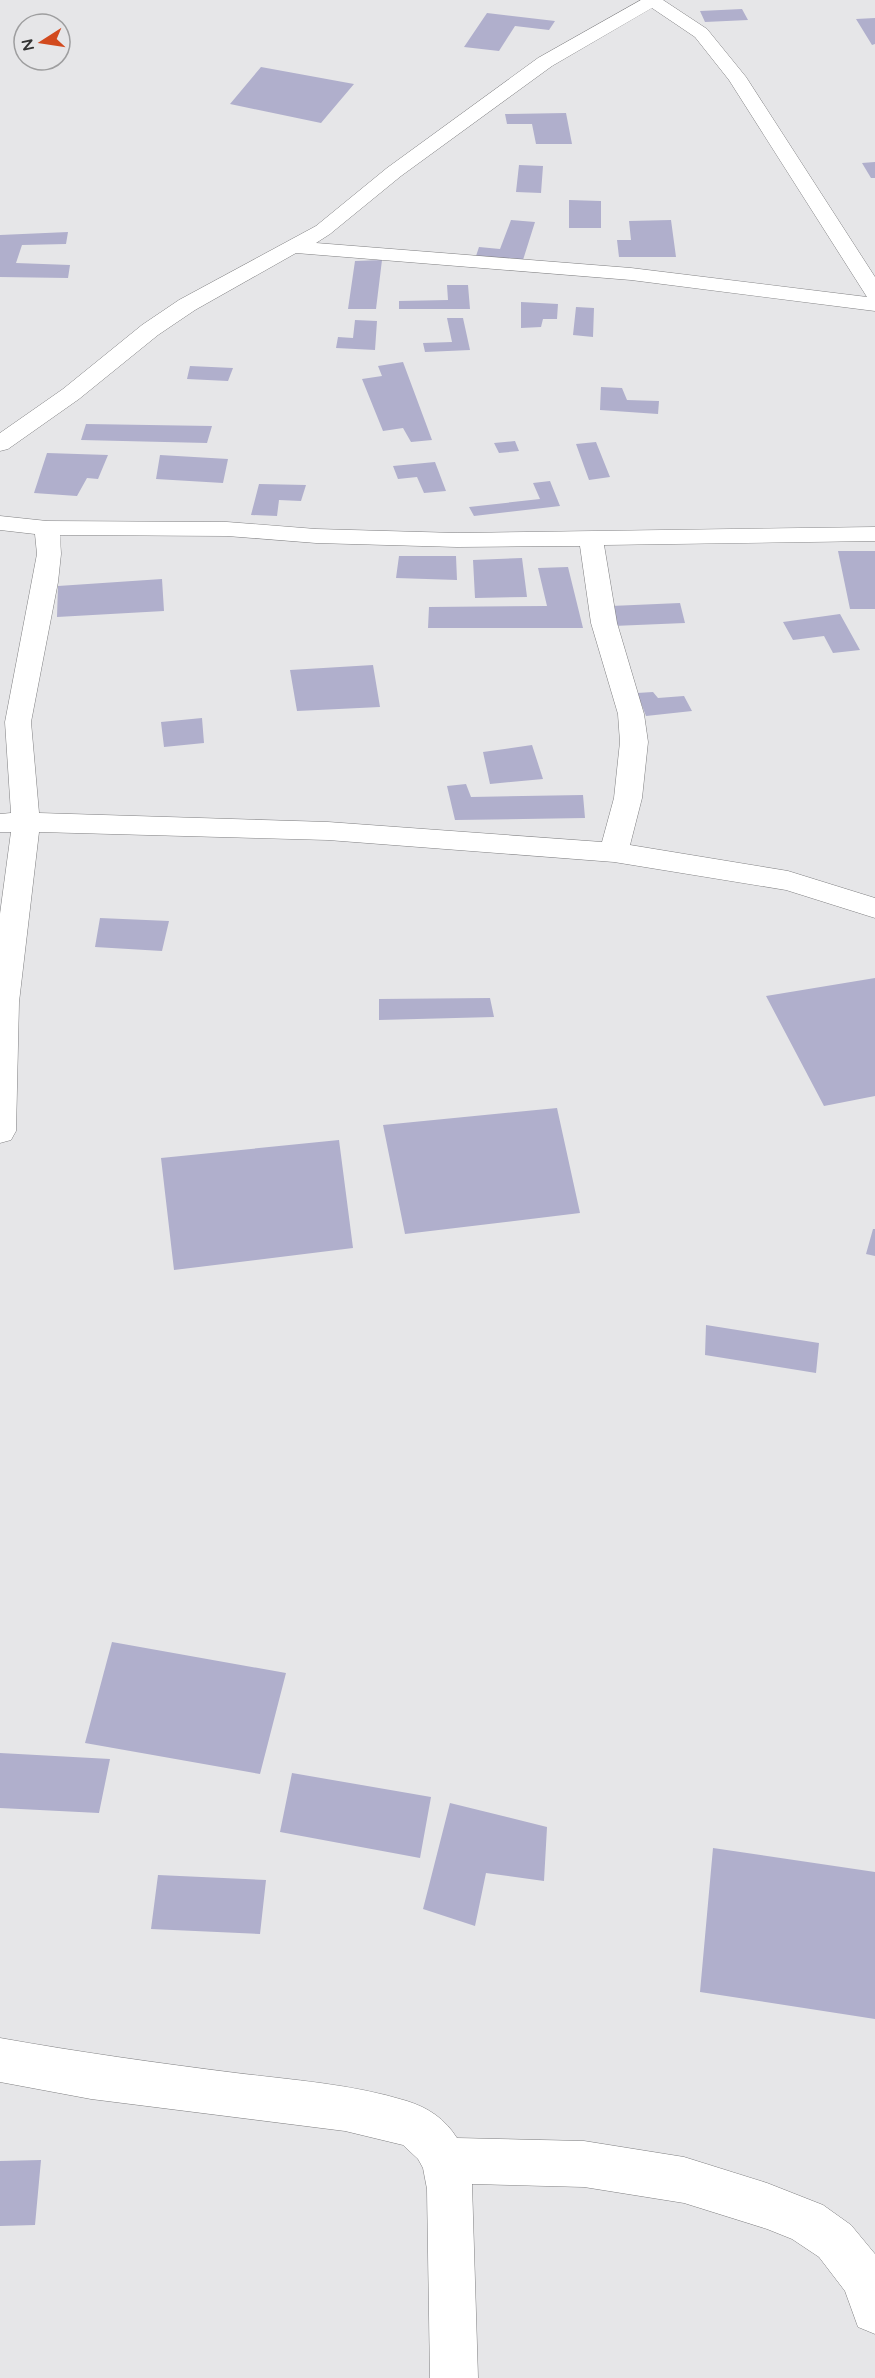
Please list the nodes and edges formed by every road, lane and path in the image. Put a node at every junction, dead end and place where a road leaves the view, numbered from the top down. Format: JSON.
{"nodes":[{"id":1,"x":654,"y":0,"type":"edge"},
{"id":2,"x":293,"y":247,"type":"junction"},
{"id":3,"x":875,"y":294,"type":"edge"},
{"id":4,"x":875,"y":305,"type":"edge"},
{"id":5,"x":0,"y":444,"type":"edge"},
{"id":6,"x":0,"y":523,"type":"edge"},
{"id":7,"x":47,"y":528,"type":"junction"},
{"id":8,"x":875,"y":534,"type":"edge"},
{"id":9,"x":591,"y":538,"type":"junction"},
{"id":10,"x":13,"y":823,"type":"edge"},
{"id":11,"x":614,"y":852,"type":"junction"},
{"id":12,"x":875,"y":908,"type":"edge"},
{"id":13,"x":0,"y":1131,"type":"edge"},
{"id":14,"x":0,"y":2060,"type":"edge"},
{"id":15,"x":445,"y":2161,"type":"junction"},
{"id":16,"x":875,"y":2310,"type":"edge"},
{"id":17,"x":454,"y":2378,"type":"edge"}],
"edges":[{"from":1,"to":2,"type":"street"},
{"from":1,"to":3,"type":"street"},
{"from":2,"to":4,"type":"street"},
{"from":2,"to":5,"type":"street"},
{"from":6,"to":7,"type":"street"},
{"from":7,"to":9,"type":"street"},
{"from":7,"to":10,"type":"street"},
{"from":8,"to":9,"type":"street"},
{"from":9,"to":11,"type":"street"},
{"from":10,"to":11,"type":"street"},
{"from":10,"to":13,"type":"street"},
{"from":11,"to":12,"type":"street"},
{"from":14,"to":15,"type":"street"},
{"from":15,"to":16,"type":"street"},
{"from":15,"to":17,"type":"street"}]}
